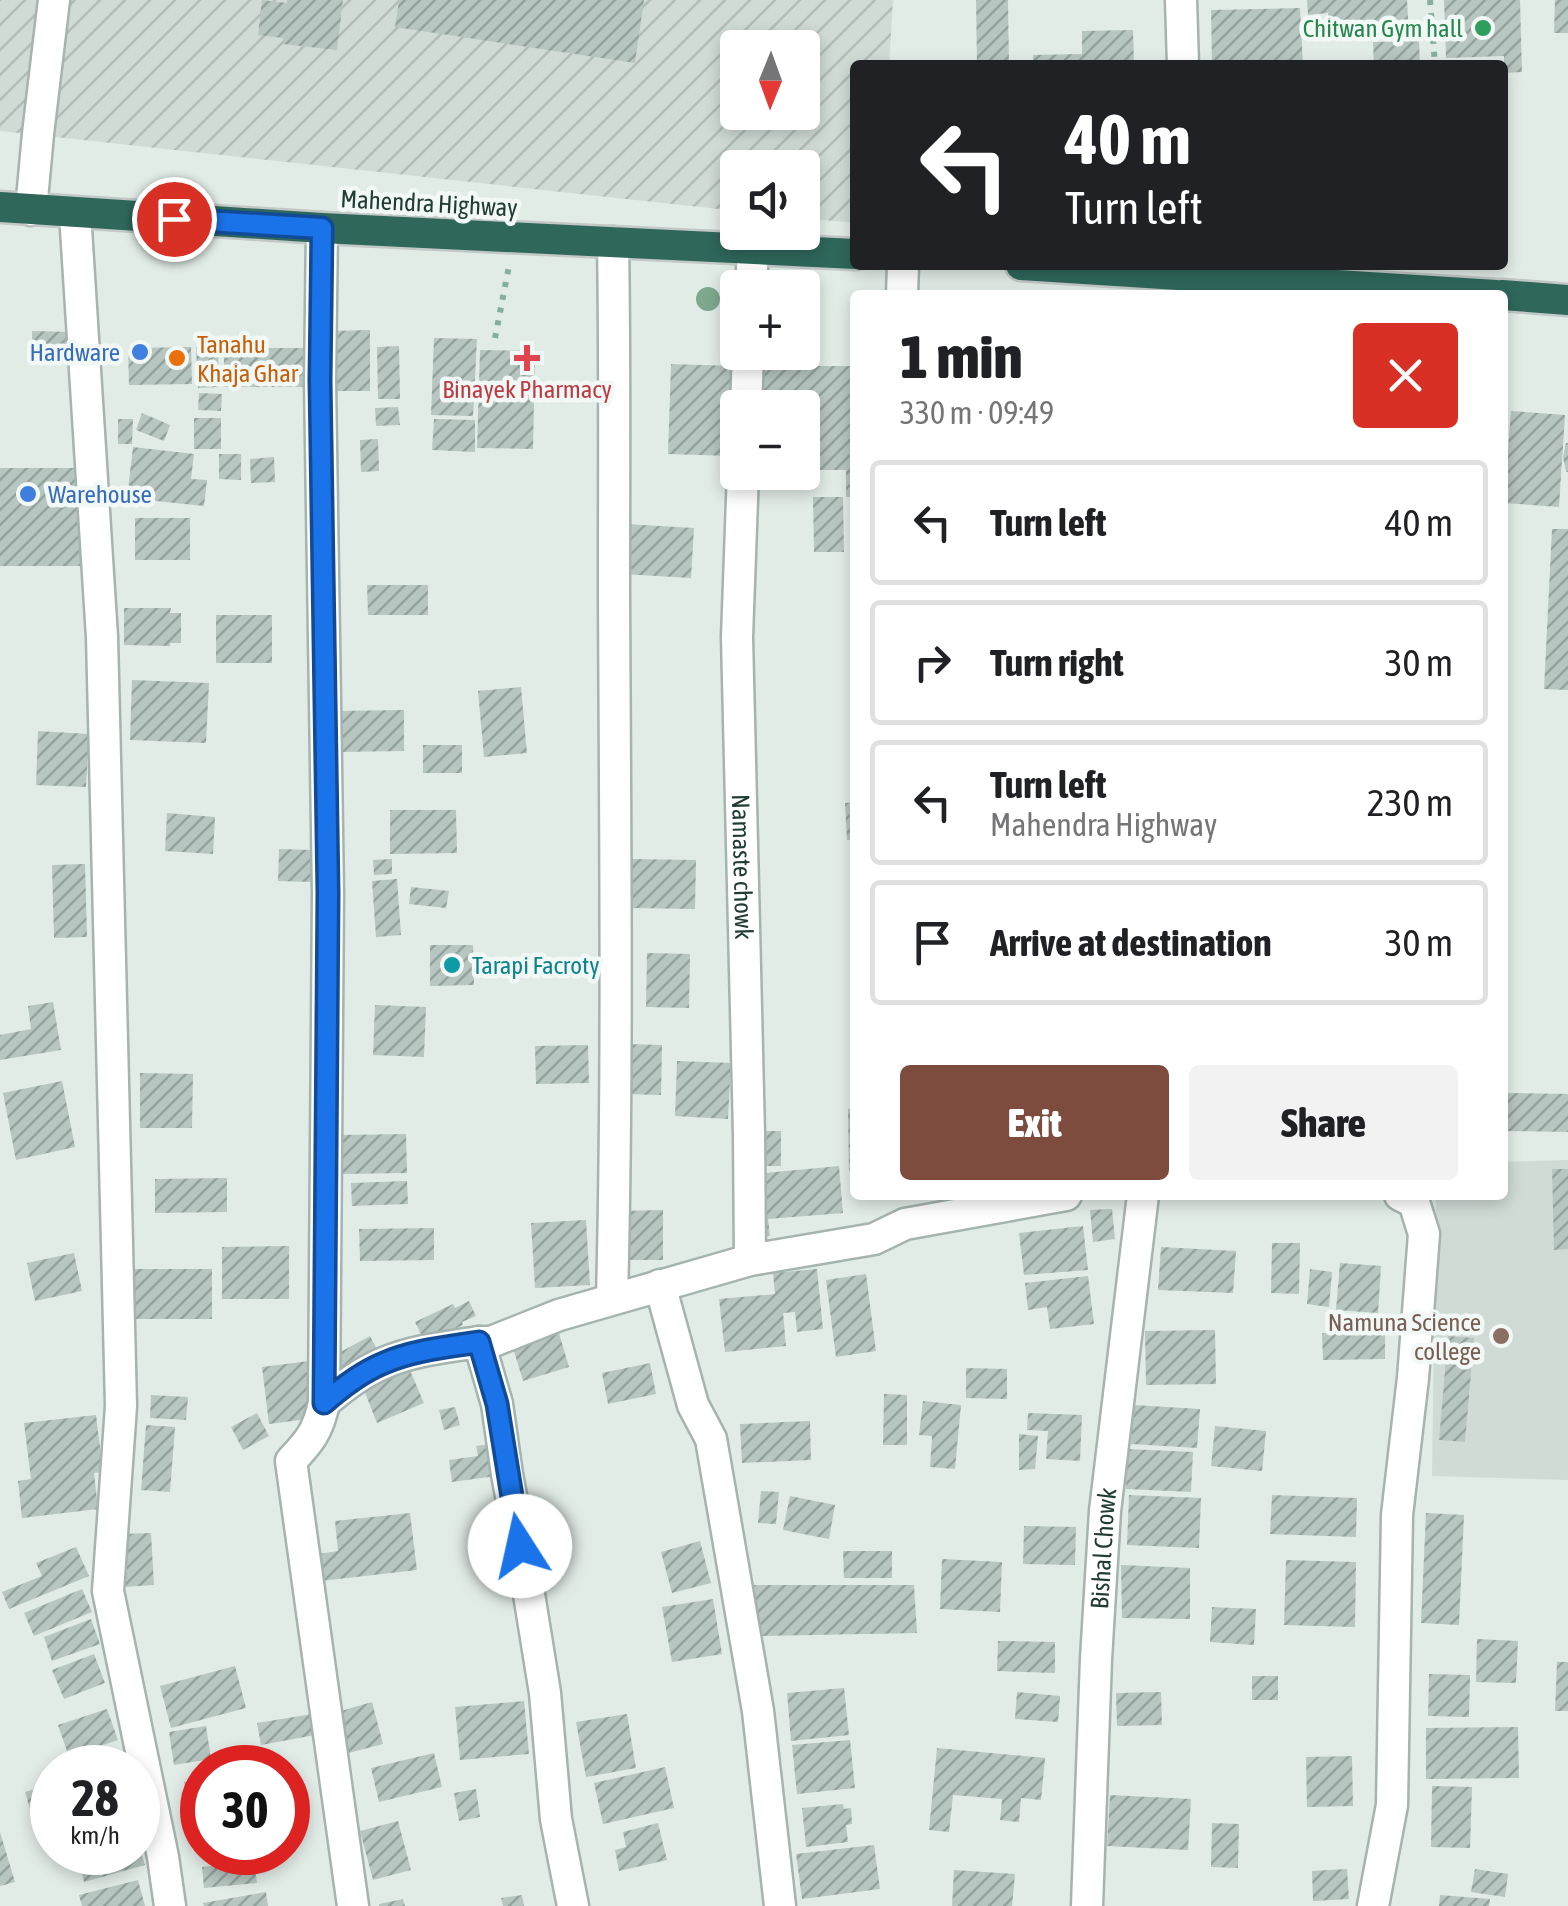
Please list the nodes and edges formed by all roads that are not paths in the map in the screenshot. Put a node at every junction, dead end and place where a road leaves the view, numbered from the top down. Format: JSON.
{"nodes":[{"id":1,"x":54,"y":0,"type":"edge"},
{"id":2,"x":1181,"y":0,"type":"edge"},
{"id":3,"x":1183,"y":60,"type":"edge"},
{"id":4,"x":0,"y":207,"type":"edge"},
{"id":5,"x":31,"y":210,"type":"junction"},
{"id":6,"x":75,"y":213,"type":"junction"},
{"id":7,"x":322,"y":228,"type":"junction"},
{"id":8,"x":612,"y":242,"type":"junction"},
{"id":9,"x":720,"y":247,"type":"edge"},
{"id":10,"x":787,"y":250,"type":"edge"},
{"id":11,"x":850,"y":254,"type":"edge"},
{"id":12,"x":1085,"y":270,"type":"edge"},
{"id":13,"x":1199,"y":279,"type":"edge"},
{"id":14,"x":1405,"y":290,"type":"edge"},
{"id":15,"x":1508,"y":296,"type":"edge"},
{"id":16,"x":1568,"y":300,"type":"edge"},
{"id":17,"x":742,"y":490,"type":"edge"},
{"id":18,"x":1008,"y":1200,"type":"edge"},
{"id":19,"x":1142,"y":1200,"type":"edge"},
{"id":20,"x":1410,"y":1200,"type":"edge"},
{"id":21,"x":905,"y":1209,"type":"edge"},
{"id":22,"x":750,"y":1260,"type":"junction"},
{"id":23,"x":660,"y":1284,"type":"junction"},
{"id":24,"x":612,"y":1299,"type":"junction"},
{"id":25,"x":479,"y":1342,"type":"junction"},
{"id":26,"x":324,"y":1403,"type":"junction"},
{"id":27,"x":170,"y":1906,"type":"edge"},
{"id":28,"x":353,"y":1906,"type":"edge"},
{"id":29,"x":574,"y":1906,"type":"edge"},
{"id":30,"x":780,"y":1906,"type":"edge"},
{"id":31,"x":1087,"y":1906,"type":"edge"},
{"id":32,"x":1373,"y":1906,"type":"edge"}],
"edges":[{"from":1,"to":5,"type":"street"},
{"from":2,"to":3,"type":"street"},
{"from":4,"to":5,"type":"highway","name":"Mahendra Highway"},
{"from":5,"to":6,"type":"highway","name":"Mahendra Highway"},
{"from":6,"to":7,"type":"highway","name":"Mahendra Highway"},
{"from":6,"to":27,"type":"street"},
{"from":7,"to":8,"type":"highway","name":"Mahendra Highway"},
{"from":7,"to":26,"type":"street"},
{"from":8,"to":9,"type":"highway","name":"Mahendra Highway"},
{"from":8,"to":24,"type":"street"},
{"from":10,"to":11,"type":"highway","name":"Mahendra Highway"},
{"from":12,"to":13,"type":"highway"},
{"from":13,"to":14,"type":"highway"},
{"from":15,"to":16,"type":"highway"},
{"from":17,"to":22,"type":"street","name":"Namaste chowk"},
{"from":18,"to":21,"type":"street"},
{"from":19,"to":31,"type":"street","name":"Bishal Chowk"},
{"from":20,"to":32,"type":"street"},
{"from":21,"to":22,"type":"street"},
{"from":22,"to":23,"type":"street"},
{"from":23,"to":24,"type":"street"},
{"from":23,"to":30,"type":"street"},
{"from":24,"to":25,"type":"street"},
{"from":25,"to":26,"type":"street"},
{"from":25,"to":29,"type":"street"},
{"from":26,"to":28,"type":"street"}]}
